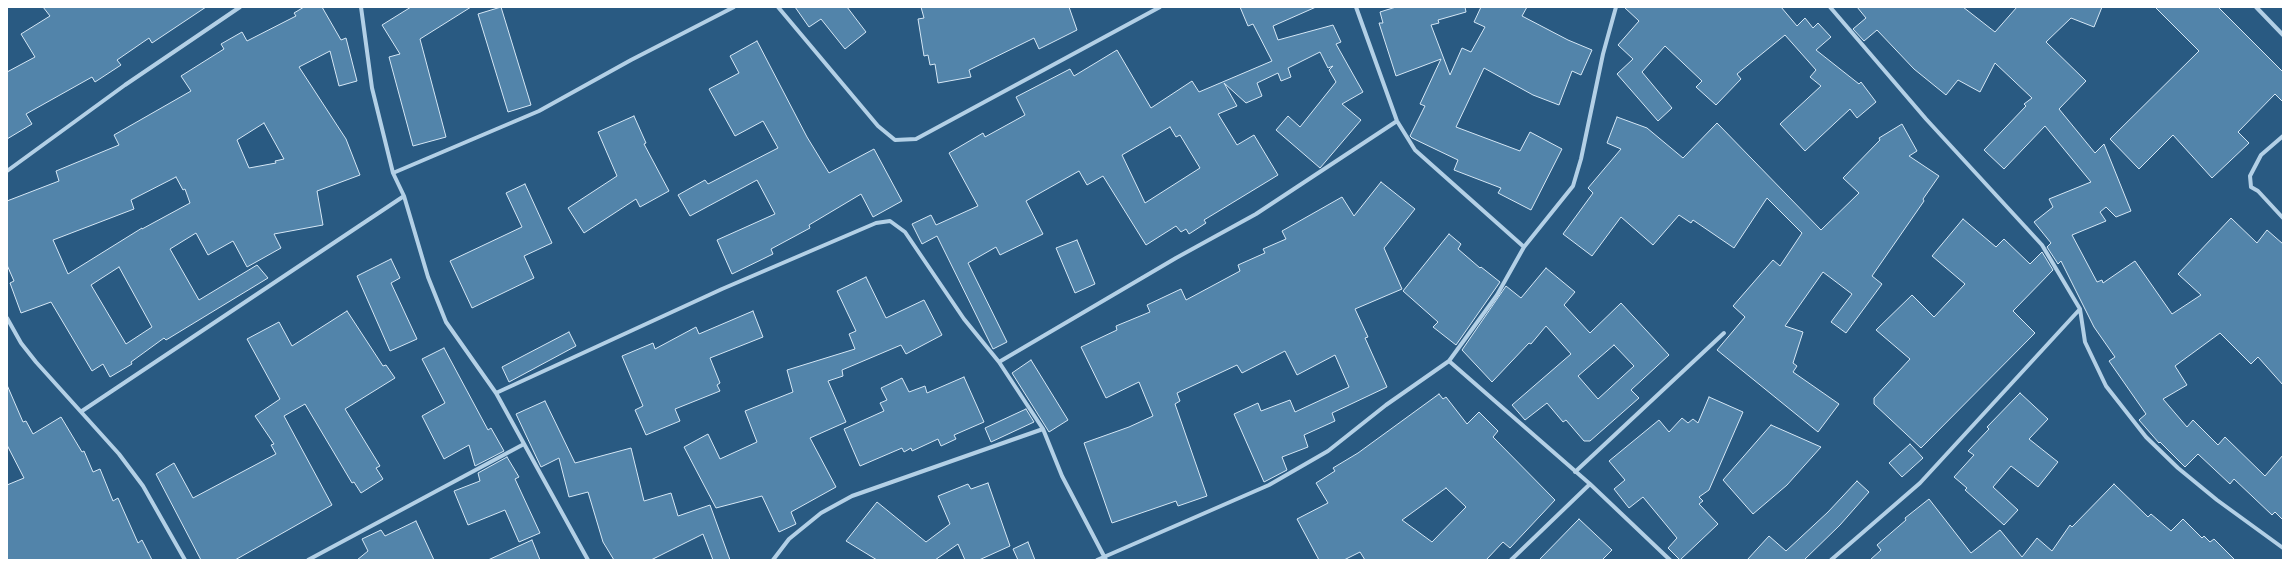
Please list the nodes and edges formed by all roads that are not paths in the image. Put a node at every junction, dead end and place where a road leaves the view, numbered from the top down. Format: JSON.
{"nodes":[{"id":1,"x":240,"y":7,"type":"edge"},
{"id":2,"x":360,"y":7,"type":"edge"},
{"id":3,"x":734,"y":7,"type":"edge"},
{"id":4,"x":778,"y":7,"type":"edge"},
{"id":5,"x":1160,"y":7,"type":"edge"},
{"id":6,"x":1356,"y":7,"type":"edge"},
{"id":7,"x":1616,"y":7,"type":"edge"},
{"id":8,"x":1830,"y":7,"type":"edge"},
{"id":9,"x":2256,"y":7,"type":"edge"},
{"id":10,"x":2283,"y":35,"type":"edge"},
{"id":11,"x":1397,"y":121,"type":"junction"},
{"id":12,"x":2283,"y":136,"type":"edge"},
{"id":13,"x":7,"y":171,"type":"edge"},
{"id":14,"x":393,"y":173,"type":"junction"},
{"id":15,"x":404,"y":196,"type":"junction"},
{"id":16,"x":2283,"y":218,"type":"edge"},
{"id":17,"x":1524,"y":247,"type":"junction"},
{"id":18,"x":2080,"y":309,"type":"junction"},
{"id":19,"x":7,"y":318,"type":"edge"},
{"id":20,"x":1724,"y":333,"type":"dead end"},
{"id":21,"x":1449,"y":361,"type":"junction"},
{"id":22,"x":999,"y":362,"type":"junction"},
{"id":23,"x":496,"y":393,"type":"junction"},
{"id":24,"x":82,"y":412,"type":"junction"},
{"id":25,"x":1043,"y":429,"type":"junction"},
{"id":26,"x":524,"y":444,"type":"junction"},
{"id":27,"x":1575,"y":472,"type":"junction"},
{"id":28,"x":1590,"y":484,"type":"junction"},
{"id":29,"x":2283,"y":548,"type":"edge"},
{"id":30,"x":1104,"y":555,"type":"junction"},
{"id":31,"x":185,"y":560,"type":"edge"},
{"id":32,"x":308,"y":560,"type":"edge"},
{"id":33,"x":588,"y":560,"type":"edge"},
{"id":34,"x":773,"y":560,"type":"edge"},
{"id":35,"x":1096,"y":560,"type":"edge"},
{"id":36,"x":1106,"y":560,"type":"edge"},
{"id":37,"x":1511,"y":560,"type":"edge"},
{"id":38,"x":1670,"y":560,"type":"edge"},
{"id":39,"x":1831,"y":560,"type":"edge"}],
"edges":[{"from":1,"to":13,"type":"street"},
{"from":2,"to":14,"type":"street"},
{"from":3,"to":14,"type":"street"},
{"from":4,"to":5,"type":"street"},
{"from":6,"to":11,"type":"street"},
{"from":7,"to":17,"type":"street"},
{"from":8,"to":18,"type":"street"},
{"from":9,"to":10,"type":"street"},
{"from":11,"to":17,"type":"street"},
{"from":11,"to":22,"type":"street"},
{"from":12,"to":16,"type":"street"},
{"from":14,"to":15,"type":"street"},
{"from":15,"to":23,"type":"street"},
{"from":15,"to":24,"type":"street"},
{"from":17,"to":21,"type":"street"},
{"from":18,"to":29,"type":"street"},
{"from":18,"to":39,"type":"street"},
{"from":19,"to":24,"type":"street"},
{"from":20,"to":27,"type":"street"},
{"from":21,"to":27,"type":"street"},
{"from":21,"to":30,"type":"street"},
{"from":22,"to":23,"type":"street"},
{"from":22,"to":25,"type":"street"},
{"from":23,"to":26,"type":"street"},
{"from":24,"to":31,"type":"street"},
{"from":25,"to":30,"type":"street"},
{"from":25,"to":34,"type":"street"},
{"from":26,"to":32,"type":"street"},
{"from":26,"to":33,"type":"street"},
{"from":27,"to":28,"type":"street"},
{"from":28,"to":37,"type":"street"},
{"from":28,"to":38,"type":"street"},
{"from":30,"to":35,"type":"street"},
{"from":30,"to":36,"type":"street"}]}
